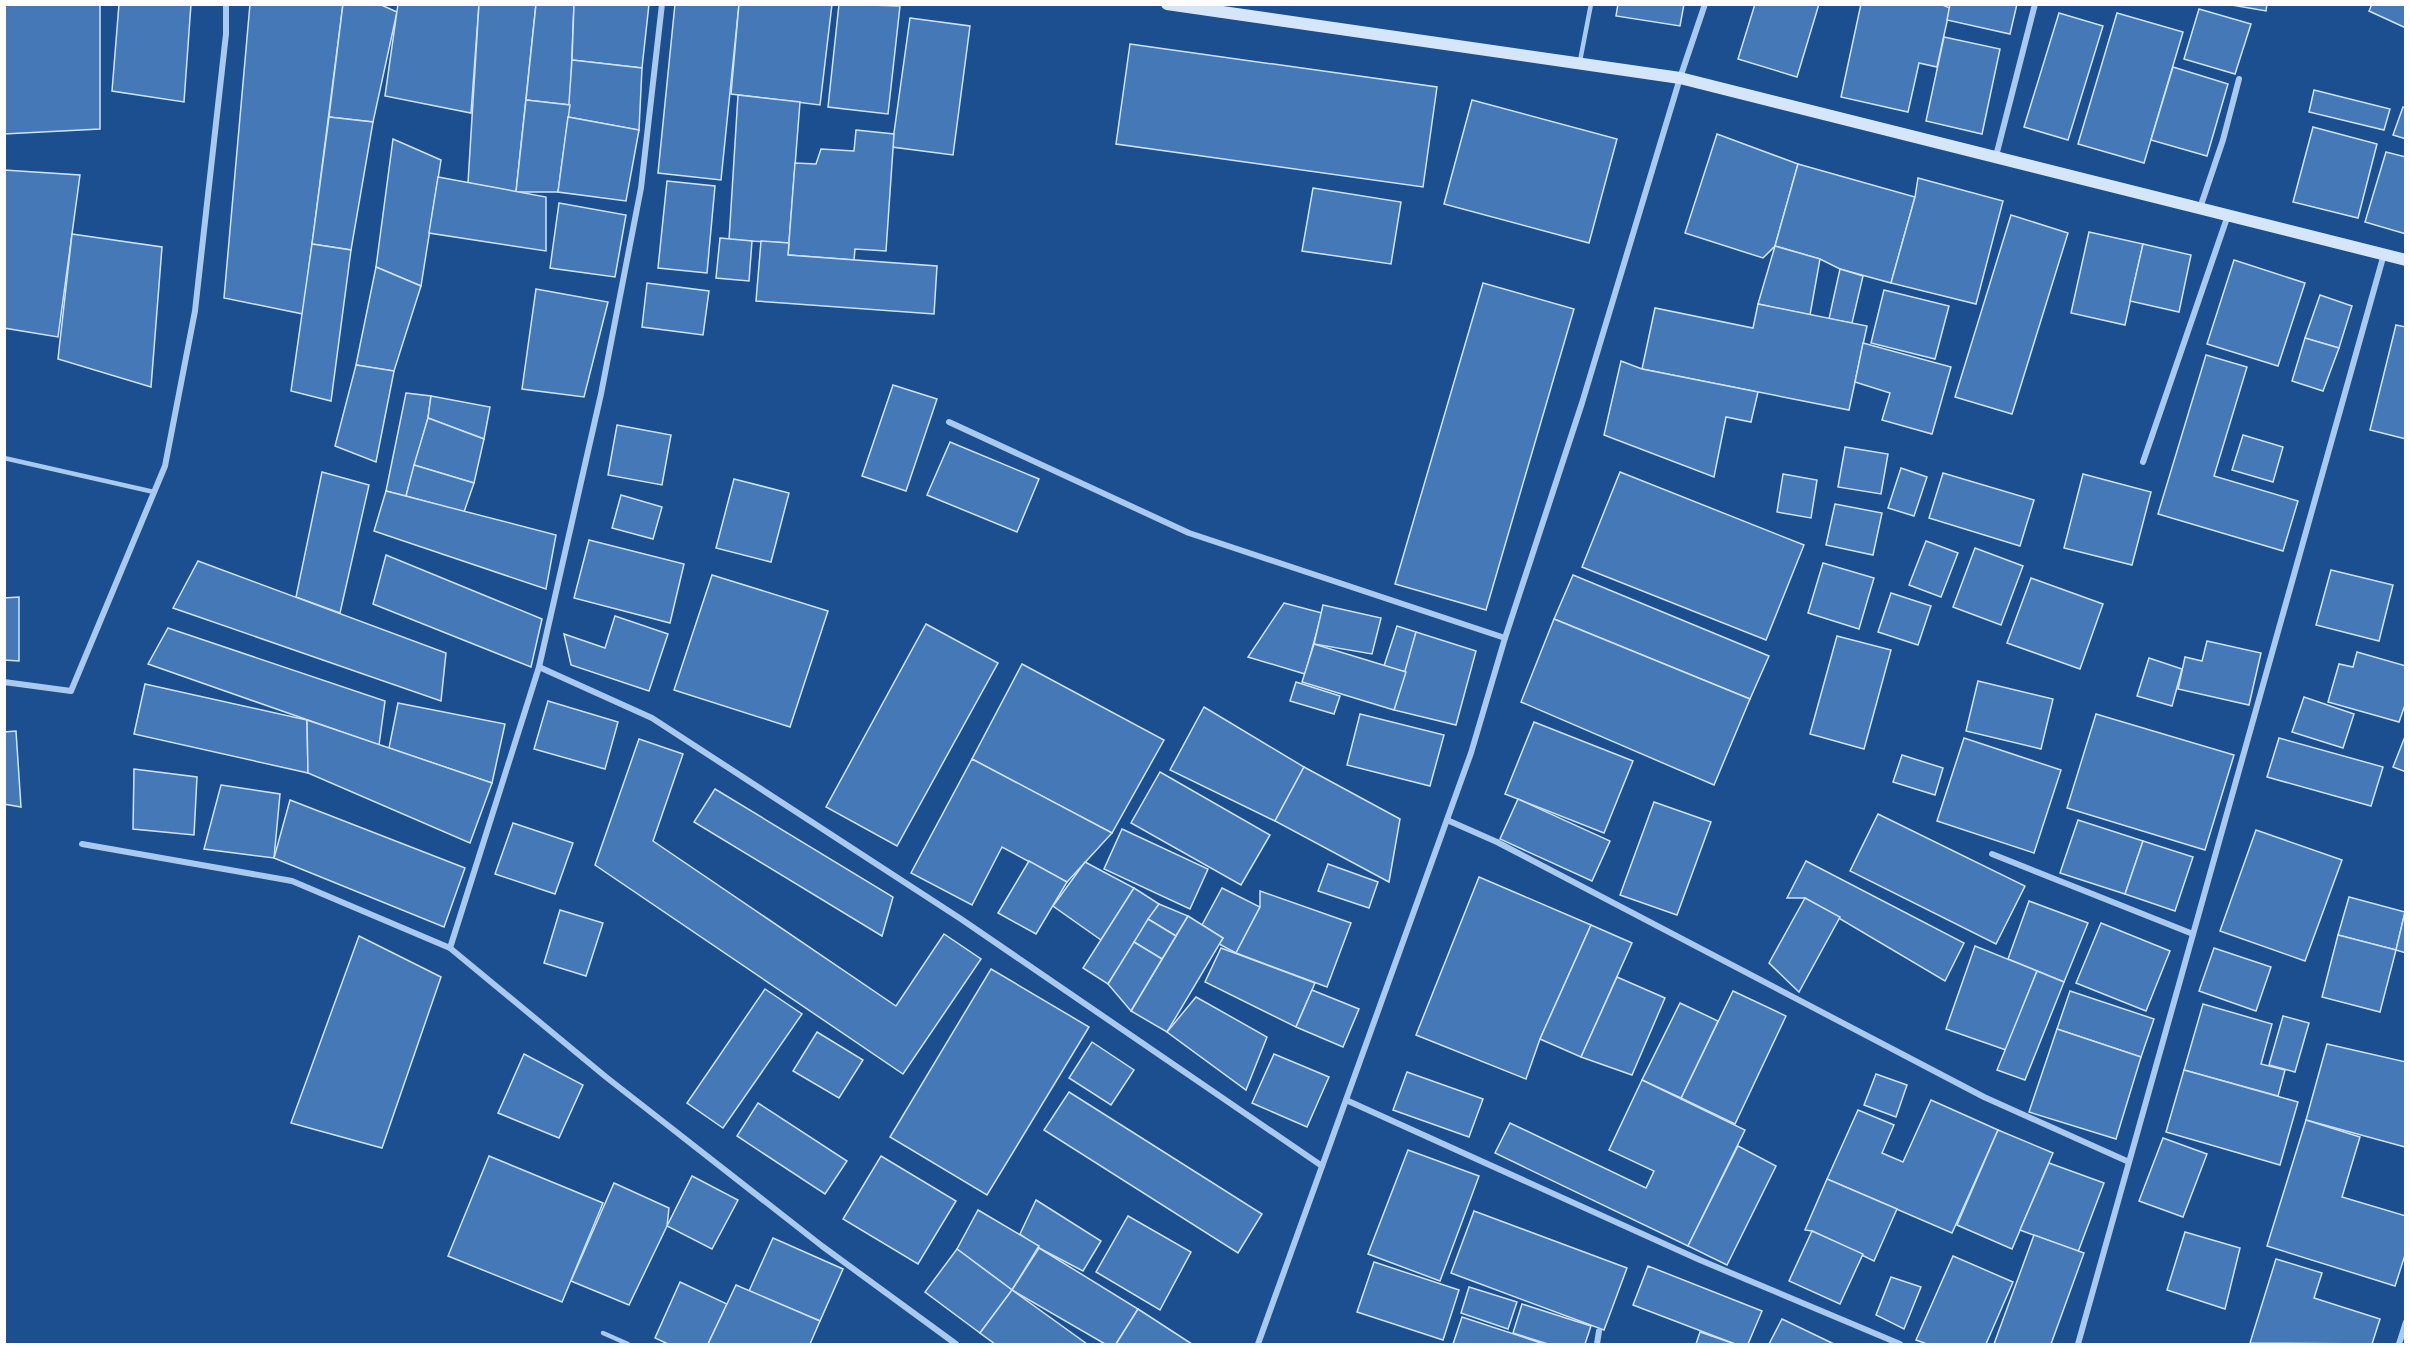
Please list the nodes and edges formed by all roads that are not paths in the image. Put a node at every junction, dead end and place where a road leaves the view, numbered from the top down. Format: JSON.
{"nodes":[{"id":1,"x":226,"y":4,"type":"edge"},
{"id":2,"x":662,"y":4,"type":"edge"},
{"id":3,"x":1167,"y":4,"type":"edge"},
{"id":4,"x":1591,"y":4,"type":"edge"},
{"id":5,"x":1705,"y":4,"type":"edge"},
{"id":6,"x":2035,"y":4,"type":"edge"},
{"id":7,"x":1579,"y":64,"type":"junction"},
{"id":8,"x":1680,"y":78,"type":"junction"},
{"id":9,"x":2239,"y":79,"type":"dead end"},
{"id":10,"x":1996,"y":156,"type":"junction"},
{"id":11,"x":2200,"y":208,"type":"junction"},
{"id":12,"x":2228,"y":215,"type":"junction"},
{"id":13,"x":2384,"y":254,"type":"junction"},
{"id":14,"x":2406,"y":260,"type":"edge"},
{"id":15,"x":949,"y":422,"type":"dead end"},
{"id":16,"x":4,"y":458,"type":"edge"},
{"id":17,"x":2143,"y":462,"type":"dead end"},
{"id":18,"x":154,"y":492,"type":"junction"},
{"id":19,"x":1505,"y":638,"type":"junction"},
{"id":20,"x":539,"y":667,"type":"junction"},
{"id":21,"x":4,"y":682,"type":"edge"},
{"id":22,"x":1447,"y":820,"type":"junction"},
{"id":23,"x":82,"y":844,"type":"dead end"},
{"id":24,"x":1992,"y":854,"type":"dead end"},
{"id":25,"x":2193,"y":934,"type":"junction"},
{"id":26,"x":450,"y":948,"type":"junction"},
{"id":27,"x":1347,"y":1100,"type":"junction"},
{"id":28,"x":2129,"y":1162,"type":"junction"},
{"id":29,"x":1322,"y":1166,"type":"junction"},
{"id":30,"x":2406,"y":1322,"type":"edge"},
{"id":31,"x":1599,"y":1331,"type":"dead end"},
{"id":32,"x":603,"y":1333,"type":"dead end"},
{"id":33,"x":627,"y":1344,"type":"edge"},
{"id":34,"x":956,"y":1344,"type":"edge"},
{"id":35,"x":1258,"y":1344,"type":"edge"},
{"id":36,"x":1597,"y":1344,"type":"edge"},
{"id":37,"x":1900,"y":1344,"type":"edge"},
{"id":38,"x":2078,"y":1344,"type":"edge"},
{"id":39,"x":2399,"y":1344,"type":"edge"}],
"edges":[{"from":1,"to":18,"type":"street"},
{"from":2,"to":20,"type":"street"},
{"from":3,"to":7,"type":"street"},
{"from":4,"to":7,"type":"lane"},
{"from":5,"to":8,"type":"street"},
{"from":6,"to":10,"type":"street"},
{"from":7,"to":8,"type":"street"},
{"from":8,"to":10,"type":"street"},
{"from":8,"to":19,"type":"street"},
{"from":9,"to":11,"type":"street"},
{"from":10,"to":11,"type":"street"},
{"from":11,"to":12,"type":"street"},
{"from":12,"to":13,"type":"street"},
{"from":12,"to":17,"type":"street"},
{"from":13,"to":14,"type":"street"},
{"from":13,"to":25,"type":"street"},
{"from":15,"to":19,"type":"street"},
{"from":16,"to":18,"type":"lane"},
{"from":18,"to":21,"type":"street"},
{"from":19,"to":22,"type":"street"},
{"from":20,"to":26,"type":"street"},
{"from":20,"to":29,"type":"street"},
{"from":22,"to":27,"type":"street"},
{"from":22,"to":28,"type":"street"},
{"from":23,"to":26,"type":"street"},
{"from":24,"to":25,"type":"street"},
{"from":25,"to":28,"type":"street"},
{"from":26,"to":34,"type":"street"},
{"from":27,"to":29,"type":"street"},
{"from":27,"to":37,"type":"street"},
{"from":28,"to":38,"type":"street"},
{"from":29,"to":35,"type":"street"},
{"from":30,"to":39,"type":"street"},
{"from":31,"to":36,"type":"street"},
{"from":32,"to":33,"type":"lane"}]}
